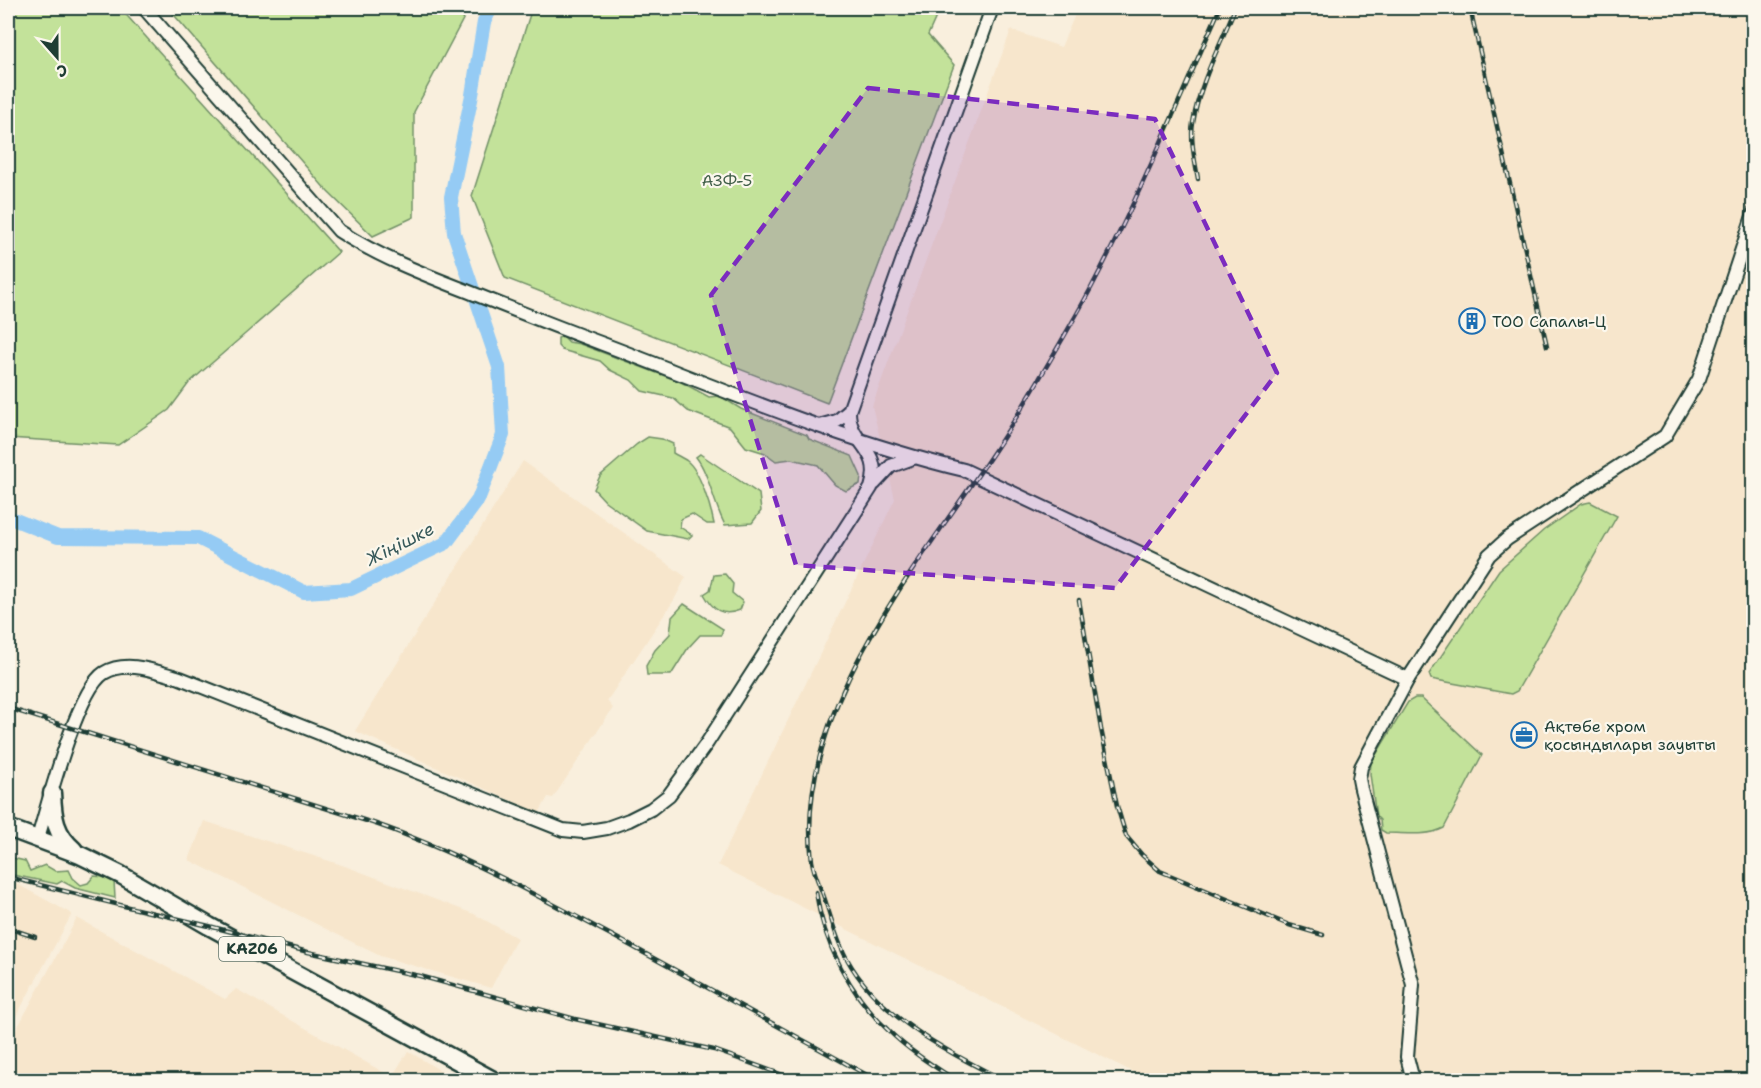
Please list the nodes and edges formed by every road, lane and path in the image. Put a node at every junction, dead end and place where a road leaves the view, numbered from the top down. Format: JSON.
{"nodes":[{"id":1,"x":144,"y":8,"type":"edge"},
{"id":2,"x":992,"y":8,"type":"edge"},
{"id":3,"x":1754,"y":213,"type":"edge"},
{"id":4,"x":849,"y":411,"type":"junction"},
{"id":5,"x":818,"y":426,"type":"junction"},
{"id":6,"x":860,"y":441,"type":"junction"},
{"id":7,"x":915,"y":458,"type":"junction"},
{"id":8,"x":871,"y":488,"type":"junction"},
{"id":9,"x":1408,"y":679,"type":"junction"},
{"id":10,"x":52,"y":793,"type":"junction"},
{"id":11,"x":8,"y":828,"type":"edge"},
{"id":12,"x":38,"y":838,"type":"junction"},
{"id":13,"x":80,"y":855,"type":"junction"},
{"id":14,"x":493,"y":1080,"type":"edge"},
{"id":15,"x":1413,"y":1080,"type":"edge"}],
"edges":[{"from":1,"to":5,"type":"street"},
{"from":2,"to":4,"type":"street"},
{"from":3,"to":9,"type":"street"},
{"from":4,"to":5,"type":"street"},
{"from":4,"to":6,"type":"street"},
{"from":5,"to":6,"type":"street"},
{"from":6,"to":7,"type":"street"},
{"from":6,"to":8,"type":"street"},
{"from":7,"to":8,"type":"street"},
{"from":7,"to":9,"type":"street"},
{"from":8,"to":10,"type":"street"},
{"from":9,"to":15,"type":"street"},
{"from":10,"to":12,"type":"street"},
{"from":10,"to":13,"type":"highway"},
{"from":11,"to":12,"type":"highway","number":"KАZ06"},
{"from":12,"to":13,"type":"highway","number":"KАZ06"},
{"from":13,"to":14,"type":"highway","number":"KАZ06"}]}
